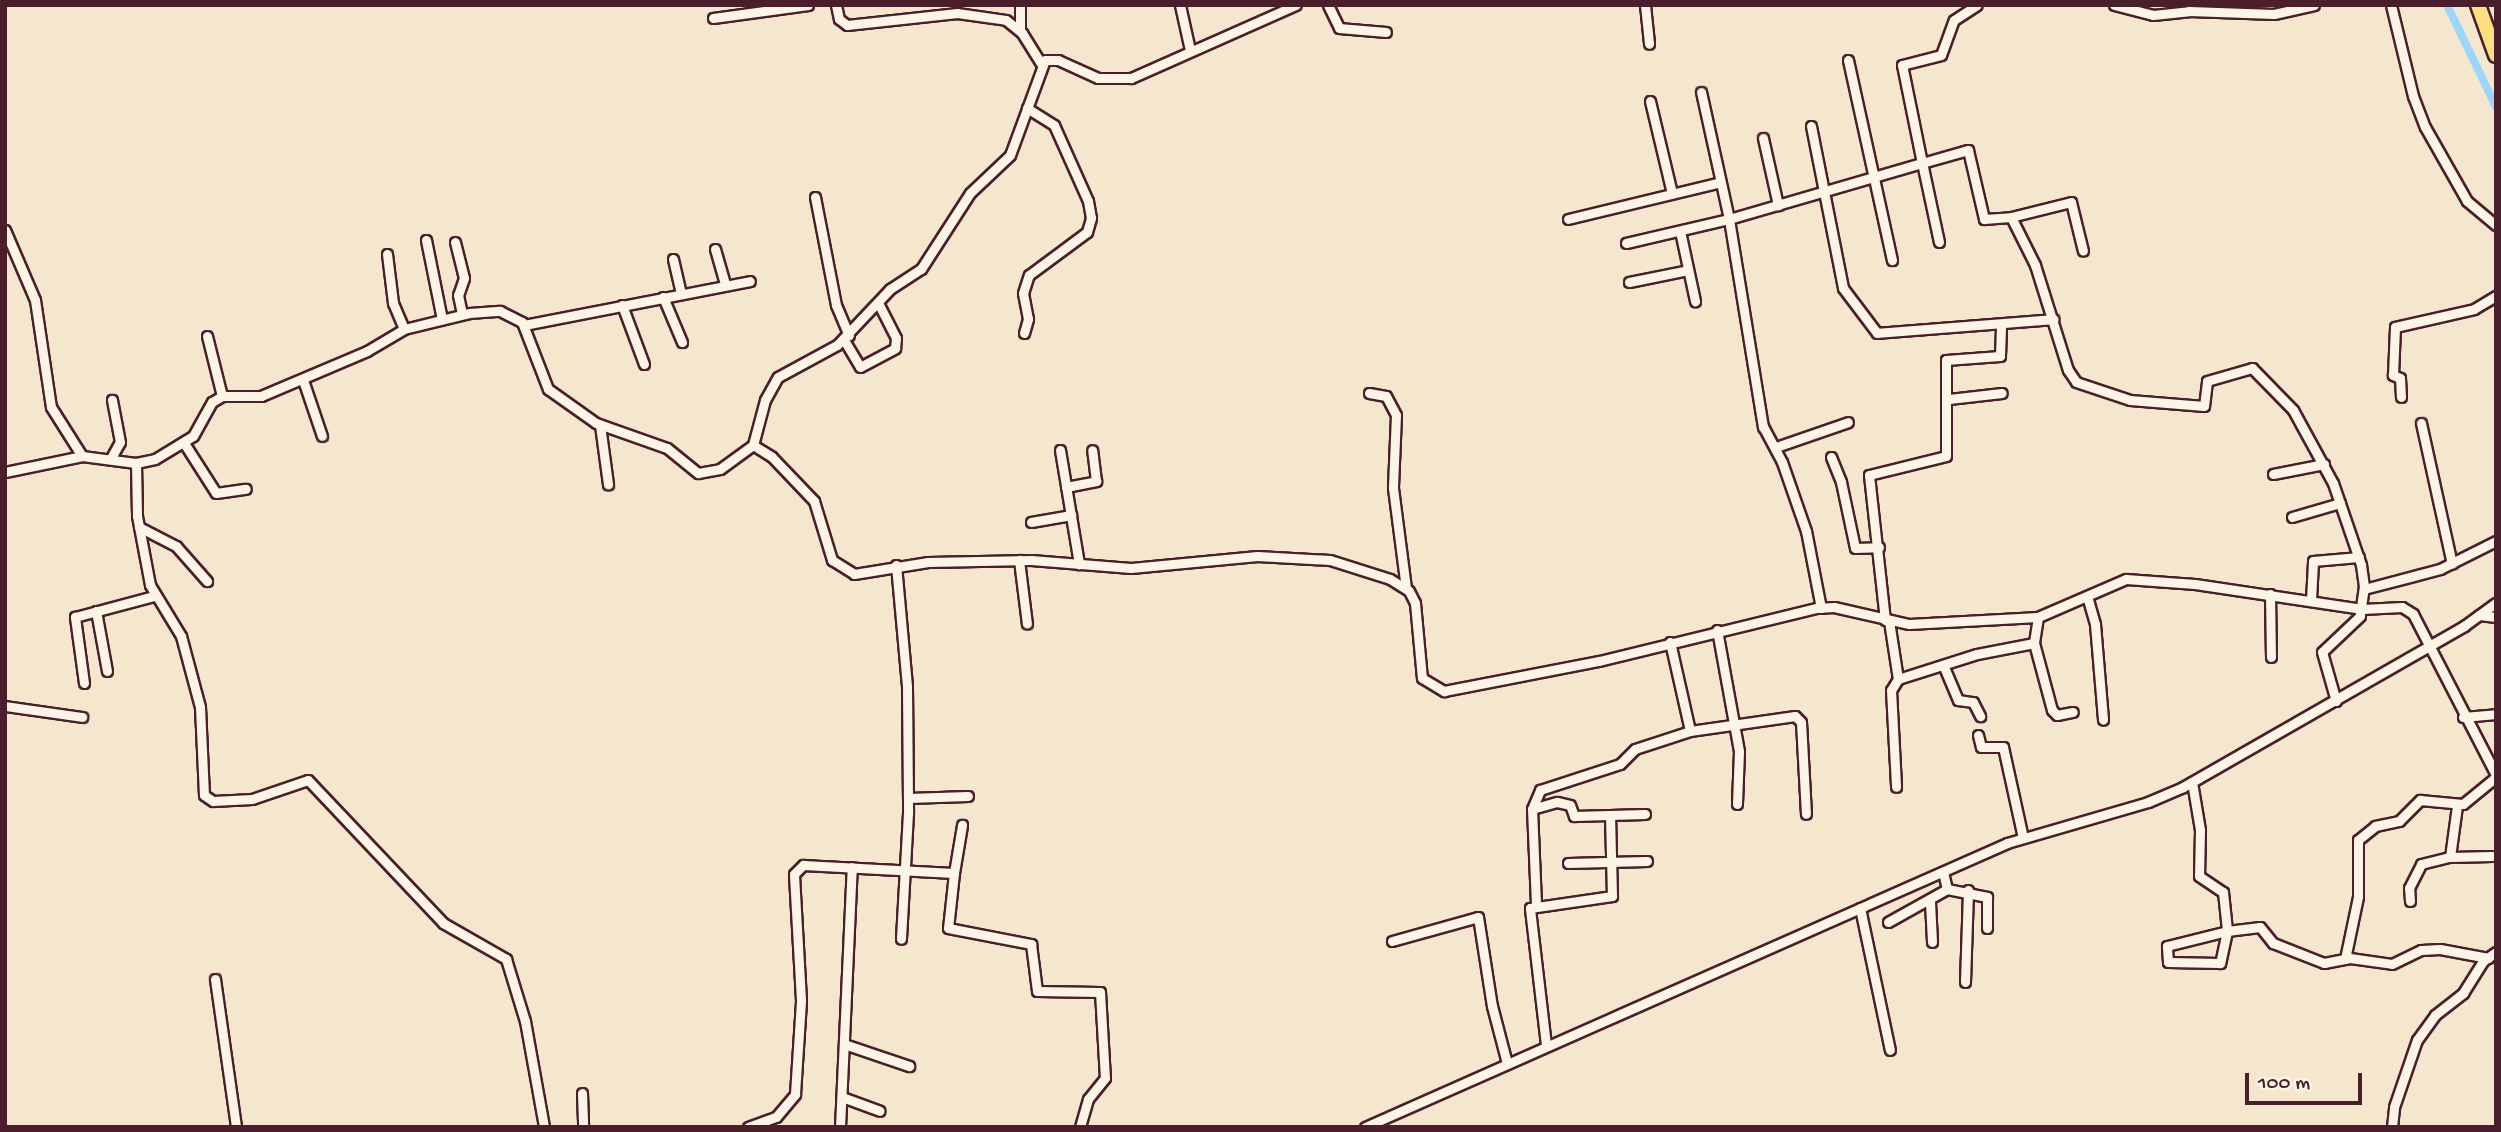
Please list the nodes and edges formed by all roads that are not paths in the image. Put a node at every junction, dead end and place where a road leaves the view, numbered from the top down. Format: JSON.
{"nodes":[{"id":1,"x":808,"y":5,"type":"edge"},
{"id":2,"x":836,"y":5,"type":"edge"},
{"id":3,"x":1020,"y":5,"type":"edge"},
{"id":4,"x":1180,"y":5,"type":"edge"},
{"id":5,"x":1296,"y":5,"type":"edge"},
{"id":6,"x":1328,"y":5,"type":"edge"},
{"id":7,"x":1644,"y":5,"type":"edge"},
{"id":8,"x":1977,"y":5,"type":"edge"},
{"id":9,"x":2114,"y":5,"type":"edge"},
{"id":10,"x":2314,"y":5,"type":"edge"},
{"id":11,"x":2391,"y":5,"type":"edge"},
{"id":12,"x":2478,"y":5,"type":"edge"},
{"id":13,"x":775,"y":7,"type":"edge"},
{"id":14,"x":954,"y":9,"type":"edge"},
{"id":15,"x":713,"y":18,"type":"dead end"},
{"id":16,"x":1020,"y":30,"type":"junction"},
{"id":17,"x":1386,"y":32,"type":"dead end"},
{"id":18,"x":1649,"y":44,"type":"dead end"},
{"id":19,"x":1190,"y":50,"type":"junction"},
{"id":20,"x":2496,"y":55,"type":"edge"},
{"id":21,"x":1848,"y":60,"type":"dead end"},
{"id":22,"x":1041,"y":64,"type":"junction"},
{"id":23,"x":1701,"y":92,"type":"dead end"},
{"id":24,"x":1650,"y":101,"type":"dead end"},
{"id":25,"x":1027,"y":108,"type":"junction"},
{"id":26,"x":1811,"y":126,"type":"dead end"},
{"id":27,"x":1763,"y":138,"type":"dead end"},
{"id":28,"x":1922,"y":163,"type":"junction"},
{"id":29,"x":1873,"y":177,"type":"junction"},
{"id":30,"x":1721,"y":182,"type":"junction"},
{"id":31,"x":1826,"y":192,"type":"junction"},
{"id":32,"x":1672,"y":194,"type":"junction"},
{"id":33,"x":815,"y":197,"type":"dead end"},
{"id":34,"x":1778,"y":205,"type":"junction"},
{"id":35,"x":2011,"y":217,"type":"junction"},
{"id":36,"x":1567,"y":219,"type":"dead end"},
{"id":37,"x":1729,"y":219,"type":"junction"},
{"id":38,"x":2496,"y":225,"type":"edge"},
{"id":39,"x":5,"y":230,"type":"edge"},
{"id":40,"x":1680,"y":231,"type":"junction"},
{"id":41,"x":426,"y":240,"type":"dead end"},
{"id":42,"x":455,"y":242,"type":"dead end"},
{"id":43,"x":1939,"y":242,"type":"dead end"},
{"id":44,"x":1626,"y":243,"type":"dead end"},
{"id":45,"x":715,"y":249,"type":"dead end"},
{"id":46,"x":2083,"y":251,"type":"dead end"},
{"id":47,"x":387,"y":254,"type":"dead end"},
{"id":48,"x":673,"y":259,"type":"dead end"},
{"id":49,"x":1892,"y":260,"type":"dead end"},
{"id":50,"x":1688,"y":271,"type":"junction"},
{"id":51,"x":750,"y":281,"type":"dead end"},
{"id":52,"x":1629,"y":282,"type":"dead end"},
{"id":53,"x":724,"y":285,"type":"junction"},
{"id":54,"x":681,"y":294,"type":"junction"},
{"id":55,"x":2496,"y":296,"type":"edge"},
{"id":56,"x":663,"y":297,"type":"junction"},
{"id":57,"x":1695,"y":301,"type":"dead end"},
{"id":58,"x":878,"y":303,"type":"junction"},
{"id":59,"x":622,"y":305,"type":"junction"},
{"id":60,"x":462,"y":314,"type":"junction"},
{"id":61,"x":442,"y":319,"type":"junction"},
{"id":62,"x":2053,"y":319,"type":"junction"},
{"id":63,"x":524,"y":325,"type":"junction"},
{"id":64,"x":2001,"y":325,"type":"junction"},
{"id":65,"x":404,"y":329,"type":"junction"},
{"id":66,"x":1024,"y":333,"type":"dead end"},
{"id":67,"x":207,"y":335,"type":"dead end"},
{"id":68,"x":846,"y":337,"type":"junction"},
{"id":69,"x":682,"y":342,"type":"dead end"},
{"id":70,"x":644,"y":364,"type":"dead end"},
{"id":71,"x":303,"y":380,"type":"junction"},
{"id":72,"x":1369,"y":393,"type":"dead end"},
{"id":73,"x":2002,"y":393,"type":"dead end"},
{"id":74,"x":222,"y":396,"type":"junction"},
{"id":75,"x":2401,"y":397,"type":"dead end"},
{"id":76,"x":1949,"y":399,"type":"junction"},
{"id":77,"x":112,"y":400,"type":"dead end"},
{"id":78,"x":1847,"y":422,"type":"dead end"},
{"id":79,"x":2421,"y":423,"type":"dead end"},
{"id":80,"x":600,"y":425,"type":"junction"},
{"id":81,"x":322,"y":436,"type":"dead end"},
{"id":82,"x":184,"y":443,"type":"junction"},
{"id":83,"x":753,"y":445,"type":"junction"},
{"id":84,"x":1776,"y":447,"type":"junction"},
{"id":85,"x":1060,"y":450,"type":"dead end"},
{"id":86,"x":1092,"y":450,"type":"dead end"},
{"id":87,"x":82,"y":456,"type":"junction"},
{"id":88,"x":1831,"y":457,"type":"dead end"},
{"id":89,"x":111,"y":458,"type":"junction"},
{"id":90,"x":135,"y":463,"type":"junction"},
{"id":91,"x":2324,"y":464,"type":"junction"},
{"id":92,"x":5,"y":472,"type":"edge"},
{"id":93,"x":2273,"y":474,"type":"dead end"},
{"id":94,"x":608,"y":484,"type":"dead end"},
{"id":95,"x":1066,"y":487,"type":"junction"},
{"id":96,"x":246,"y":489,"type":"dead end"},
{"id":97,"x":2340,"y":503,"type":"junction"},
{"id":98,"x":1070,"y":515,"type":"junction"},
{"id":99,"x":2292,"y":517,"type":"dead end"},
{"id":100,"x":1031,"y":523,"type":"dead end"},
{"id":101,"x":139,"y":527,"type":"junction"},
{"id":102,"x":2496,"y":541,"type":"edge"},
{"id":103,"x":1879,"y":547,"type":"junction"},
{"id":104,"x":2359,"y":557,"type":"junction"},
{"id":105,"x":1019,"y":560,"type":"junction"},
{"id":106,"x":1079,"y":564,"type":"junction"},
{"id":107,"x":2452,"y":564,"type":"junction"},
{"id":108,"x":896,"y":565,"type":"junction"},
{"id":109,"x":207,"y":580,"type":"dead end"},
{"id":110,"x":1406,"y":588,"type":"junction"},
{"id":111,"x":2364,"y":589,"type":"junction"},
{"id":112,"x":2270,"y":594,"type":"junction"},
{"id":113,"x":154,"y":596,"type":"junction"},
{"id":114,"x":2087,"y":596,"type":"junction"},
{"id":115,"x":2311,"y":600,"type":"junction"},
{"id":116,"x":2496,"y":603,"type":"edge"},
{"id":117,"x":1821,"y":608,"type":"junction"},
{"id":118,"x":2362,"y":609,"type":"junction"},
{"id":119,"x":96,"y":611,"type":"junction"},
{"id":120,"x":2479,"y":615,"type":"junction"},
{"id":121,"x":2038,"y":617,"type":"junction"},
{"id":122,"x":2496,"y":617,"type":"edge"},
{"id":123,"x":1887,"y":621,"type":"junction"},
{"id":124,"x":1027,"y":624,"type":"dead end"},
{"id":125,"x":1717,"y":630,"type":"junction"},
{"id":126,"x":1670,"y":642,"type":"junction"},
{"id":127,"x":2034,"y":643,"type":"junction"},
{"id":128,"x":2428,"y":646,"type":"junction"},
{"id":129,"x":2271,"y":657,"type":"dead end"},
{"id":130,"x":1944,"y":667,"type":"junction"},
{"id":131,"x":107,"y":671,"type":"dead end"},
{"id":132,"x":1898,"y":679,"type":"junction"},
{"id":133,"x":84,"y":683,"type":"dead end"},
{"id":134,"x":2336,"y":701,"type":"junction"},
{"id":135,"x":5,"y":706,"type":"edge"},
{"id":136,"x":2073,"y":712,"type":"dead end"},
{"id":137,"x":2496,"y":714,"type":"edge"},
{"id":138,"x":1980,"y":716,"type":"dead end"},
{"id":139,"x":82,"y":717,"type":"dead end"},
{"id":140,"x":2463,"y":717,"type":"junction"},
{"id":141,"x":2103,"y":720,"type":"dead end"},
{"id":142,"x":1733,"y":725,"type":"junction"},
{"id":143,"x":1690,"y":731,"type":"junction"},
{"id":144,"x":1978,"y":735,"type":"dead end"},
{"id":145,"x":2496,"y":776,"type":"edge"},
{"id":146,"x":2192,"y":782,"type":"junction"},
{"id":147,"x":1896,"y":787,"type":"dead end"},
{"id":148,"x":968,"y":796,"type":"dead end"},
{"id":149,"x":908,"y":798,"type":"junction"},
{"id":150,"x":1737,"y":804,"type":"dead end"},
{"id":151,"x":2458,"y":806,"type":"junction"},
{"id":152,"x":1532,"y":809,"type":"junction"},
{"id":153,"x":1645,"y":814,"type":"dead end"},
{"id":154,"x":1805,"y":814,"type":"dead end"},
{"id":155,"x":1610,"y":815,"type":"junction"},
{"id":156,"x":962,"y":825,"type":"dead end"},
{"id":157,"x":2023,"y":838,"type":"junction"},
{"id":158,"x":2492,"y":856,"type":"dead end"},
{"id":159,"x":2450,"y":857,"type":"junction"},
{"id":160,"x":1612,"y":861,"type":"junction"},
{"id":161,"x":1647,"y":861,"type":"dead end"},
{"id":162,"x":1568,"y":863,"type":"dead end"},
{"id":163,"x":852,"y":867,"type":"junction"},
{"id":164,"x":905,"y":869,"type":"junction"},
{"id":165,"x":1943,"y":872,"type":"junction"},
{"id":166,"x":954,"y":873,"type":"junction"},
{"id":167,"x":1947,"y":890,"type":"junction"},
{"id":168,"x":1968,"y":890,"type":"junction"},
{"id":169,"x":2410,"y":901,"type":"dead end"},
{"id":170,"x":1930,"y":902,"type":"junction"},
{"id":171,"x":1536,"y":904,"type":"junction"},
{"id":172,"x":1860,"y":908,"type":"junction"},
{"id":173,"x":1888,"y":922,"type":"dead end"},
{"id":174,"x":1987,"y":928,"type":"dead end"},
{"id":175,"x":2227,"y":931,"type":"junction"},
{"id":176,"x":901,"y":939,"type":"dead end"},
{"id":177,"x":1392,"y":941,"type":"dead end"},
{"id":178,"x":1932,"y":942,"type":"dead end"},
{"id":179,"x":2492,"y":955,"type":"edge"},
{"id":180,"x":2345,"y":959,"type":"junction"},
{"id":181,"x":215,"y":979,"type":"dead end"},
{"id":182,"x":1965,"y":982,"type":"dead end"},
{"id":183,"x":844,"y":1044,"type":"junction"},
{"id":184,"x":1546,"y":1045,"type":"junction"},
{"id":185,"x":1890,"y":1050,"type":"dead end"},
{"id":186,"x":1507,"y":1063,"type":"junction"},
{"id":187,"x":909,"y":1066,"type":"dead end"},
{"id":188,"x":582,"y":1093,"type":"dead end"},
{"id":189,"x":842,"y":1097,"type":"junction"},
{"id":190,"x":880,"y":1111,"type":"dead end"},
{"id":191,"x":236,"y":1127,"type":"edge"},
{"id":192,"x":544,"y":1127,"type":"edge"},
{"id":193,"x":583,"y":1127,"type":"edge"},
{"id":194,"x":748,"y":1127,"type":"edge"},
{"id":195,"x":840,"y":1127,"type":"edge"},
{"id":196,"x":1080,"y":1127,"type":"edge"},
{"id":197,"x":1365,"y":1127,"type":"edge"},
{"id":198,"x":2392,"y":1127,"type":"edge"}],
"edges":[{"from":1,"to":13,"type":"street"},
{"from":2,"to":14,"type":"street"},
{"from":3,"to":16,"type":"street"},
{"from":4,"to":19,"type":"street"},
{"from":5,"to":19,"type":"street"},
{"from":6,"to":17,"type":"street"},
{"from":7,"to":18,"type":"street"},
{"from":8,"to":28,"type":"street"},
{"from":9,"to":10,"type":"street"},
{"from":11,"to":38,"type":"street"},
{"from":12,"to":20,"type":"highway"},
{"from":13,"to":15,"type":"street"},
{"from":14,"to":16,"type":"street"},
{"from":16,"to":22,"type":"street"},
{"from":19,"to":22,"type":"street"},
{"from":21,"to":29,"type":"street"},
{"from":22,"to":25,"type":"street"},
{"from":23,"to":30,"type":"street"},
{"from":24,"to":32,"type":"street"},
{"from":25,"to":58,"type":"street"},
{"from":25,"to":66,"type":"street"},
{"from":26,"to":31,"type":"street"},
{"from":27,"to":34,"type":"street"},
{"from":28,"to":29,"type":"street"},
{"from":28,"to":35,"type":"street"},
{"from":28,"to":43,"type":"street"},
{"from":29,"to":31,"type":"street"},
{"from":29,"to":49,"type":"street"},
{"from":30,"to":32,"type":"street"},
{"from":30,"to":37,"type":"street"},
{"from":31,"to":34,"type":"street"},
{"from":31,"to":64,"type":"street"},
{"from":32,"to":36,"type":"street"},
{"from":33,"to":68,"type":"street"},
{"from":34,"to":37,"type":"street"},
{"from":35,"to":46,"type":"street"},
{"from":35,"to":62,"type":"street"},
{"from":37,"to":40,"type":"street"},
{"from":37,"to":84,"type":"street"},
{"from":39,"to":87,"type":"street"},
{"from":40,"to":44,"type":"street"},
{"from":40,"to":50,"type":"street"},
{"from":41,"to":61,"type":"street"},
{"from":42,"to":60,"type":"street"},
{"from":45,"to":53,"type":"street"},
{"from":47,"to":65,"type":"street"},
{"from":48,"to":54,"type":"street"},
{"from":50,"to":52,"type":"street"},
{"from":50,"to":57,"type":"street"},
{"from":51,"to":53,"type":"street"},
{"from":53,"to":54,"type":"street"},
{"from":54,"to":56,"type":"street"},
{"from":55,"to":75,"type":"street"},
{"from":56,"to":59,"type":"street"},
{"from":56,"to":69,"type":"street"},
{"from":58,"to":68,"type":"street"},
{"from":58,"to":68,"type":"street"},
{"from":59,"to":63,"type":"street"},
{"from":59,"to":70,"type":"street"},
{"from":60,"to":61,"type":"street"},
{"from":60,"to":63,"type":"street"},
{"from":61,"to":65,"type":"street"},
{"from":62,"to":64,"type":"street"},
{"from":62,"to":91,"type":"street"},
{"from":63,"to":80,"type":"street"},
{"from":64,"to":76,"type":"street"},
{"from":65,"to":71,"type":"street"},
{"from":67,"to":74,"type":"street"},
{"from":68,"to":83,"type":"street"},
{"from":71,"to":74,"type":"street"},
{"from":71,"to":81,"type":"street"},
{"from":72,"to":110,"type":"street"},
{"from":73,"to":76,"type":"street"},
{"from":74,"to":82,"type":"street"},
{"from":76,"to":103,"type":"street"},
{"from":77,"to":89,"type":"street"},
{"from":78,"to":84,"type":"street"},
{"from":79,"to":107,"type":"street"},
{"from":80,"to":83,"type":"street"},
{"from":80,"to":94,"type":"street"},
{"from":82,"to":90,"type":"street"},
{"from":82,"to":96,"type":"street"},
{"from":83,"to":108,"type":"street"},
{"from":84,"to":117,"type":"street"},
{"from":85,"to":95,"type":"street"},
{"from":86,"to":95,"type":"street"},
{"from":87,"to":89,"type":"street"},
{"from":87,"to":92,"type":"street"},
{"from":88,"to":103,"type":"street"},
{"from":89,"to":90,"type":"street"},
{"from":90,"to":101,"type":"street"},
{"from":91,"to":93,"type":"street"},
{"from":91,"to":97,"type":"street"},
{"from":95,"to":98,"type":"street"},
{"from":97,"to":99,"type":"street"},
{"from":97,"to":104,"type":"street"},
{"from":98,"to":100,"type":"street"},
{"from":98,"to":106,"type":"street"},
{"from":101,"to":109,"type":"street"},
{"from":101,"to":113,"type":"street"},
{"from":102,"to":107,"type":"street"},
{"from":103,"to":123,"type":"street"},
{"from":104,"to":111,"type":"street"},
{"from":104,"to":115,"type":"street"},
{"from":105,"to":106,"type":"street"},
{"from":105,"to":108,"type":"street"},
{"from":105,"to":124,"type":"street"},
{"from":106,"to":110,"type":"street"},
{"from":107,"to":111,"type":"street"},
{"from":108,"to":149,"type":"street"},
{"from":110,"to":126,"type":"street"},
{"from":111,"to":118,"type":"street"},
{"from":112,"to":114,"type":"street"},
{"from":112,"to":115,"type":"street"},
{"from":112,"to":129,"type":"street"},
{"from":113,"to":119,"type":"street"},
{"from":113,"to":192,"type":"street"},
{"from":114,"to":121,"type":"street"},
{"from":114,"to":141,"type":"street"},
{"from":115,"to":118,"type":"street"},
{"from":116,"to":120,"type":"street"},
{"from":117,"to":123,"type":"street"},
{"from":117,"to":125,"type":"street"},
{"from":118,"to":128,"type":"street"},
{"from":118,"to":134,"type":"street"},
{"from":119,"to":131,"type":"street"},
{"from":119,"to":133,"type":"street"},
{"from":120,"to":122,"type":"street"},
{"from":120,"to":128,"type":"street"},
{"from":121,"to":123,"type":"street"},
{"from":121,"to":127,"type":"street"},
{"from":123,"to":132,"type":"street"},
{"from":125,"to":126,"type":"street"},
{"from":125,"to":142,"type":"street"},
{"from":126,"to":143,"type":"street"},
{"from":127,"to":130,"type":"street"},
{"from":127,"to":136,"type":"street"},
{"from":128,"to":134,"type":"street"},
{"from":128,"to":140,"type":"street"},
{"from":130,"to":132,"type":"street"},
{"from":130,"to":138,"type":"street"},
{"from":132,"to":147,"type":"street"},
{"from":134,"to":146,"type":"street"},
{"from":135,"to":139,"type":"street"},
{"from":137,"to":140,"type":"street"},
{"from":140,"to":145,"type":"street"},
{"from":142,"to":143,"type":"street"},
{"from":142,"to":150,"type":"street"},
{"from":142,"to":154,"type":"street"},
{"from":143,"to":152,"type":"street"},
{"from":144,"to":157,"type":"street"},
{"from":145,"to":151,"type":"street"},
{"from":146,"to":157,"type":"street"},
{"from":146,"to":175,"type":"street"},
{"from":148,"to":149,"type":"street"},
{"from":149,"to":164,"type":"street"},
{"from":151,"to":159,"type":"street"},
{"from":151,"to":180,"type":"street"},
{"from":152,"to":155,"type":"street"},
{"from":152,"to":171,"type":"street"},
{"from":153,"to":155,"type":"street"},
{"from":155,"to":160,"type":"street"},
{"from":156,"to":166,"type":"street"},
{"from":157,"to":165,"type":"street"},
{"from":158,"to":159,"type":"street"},
{"from":159,"to":169,"type":"street"},
{"from":160,"to":161,"type":"street"},
{"from":160,"to":162,"type":"street"},
{"from":160,"to":171,"type":"street"},
{"from":163,"to":164,"type":"street"},
{"from":163,"to":183,"type":"street"},
{"from":163,"to":194,"type":"street"},
{"from":164,"to":166,"type":"street"},
{"from":164,"to":176,"type":"street"},
{"from":165,"to":167,"type":"street"},
{"from":165,"to":172,"type":"street"},
{"from":166,"to":196,"type":"street"},
{"from":167,"to":168,"type":"street"},
{"from":167,"to":170,"type":"street"},
{"from":168,"to":174,"type":"street"},
{"from":168,"to":182,"type":"street"},
{"from":170,"to":173,"type":"street"},
{"from":170,"to":178,"type":"street"},
{"from":171,"to":184,"type":"street"},
{"from":172,"to":184,"type":"street"},
{"from":172,"to":185,"type":"street"},
{"from":175,"to":175,"type":"street"},
{"from":175,"to":180,"type":"street"},
{"from":177,"to":186,"type":"street"},
{"from":179,"to":180,"type":"street"},
{"from":179,"to":198,"type":"street"},
{"from":181,"to":191,"type":"street"},
{"from":183,"to":187,"type":"street"},
{"from":183,"to":189,"type":"street"},
{"from":184,"to":186,"type":"street"},
{"from":186,"to":197,"type":"street"},
{"from":188,"to":193,"type":"street"},
{"from":189,"to":190,"type":"street"},
{"from":189,"to":195,"type":"street"}]}
